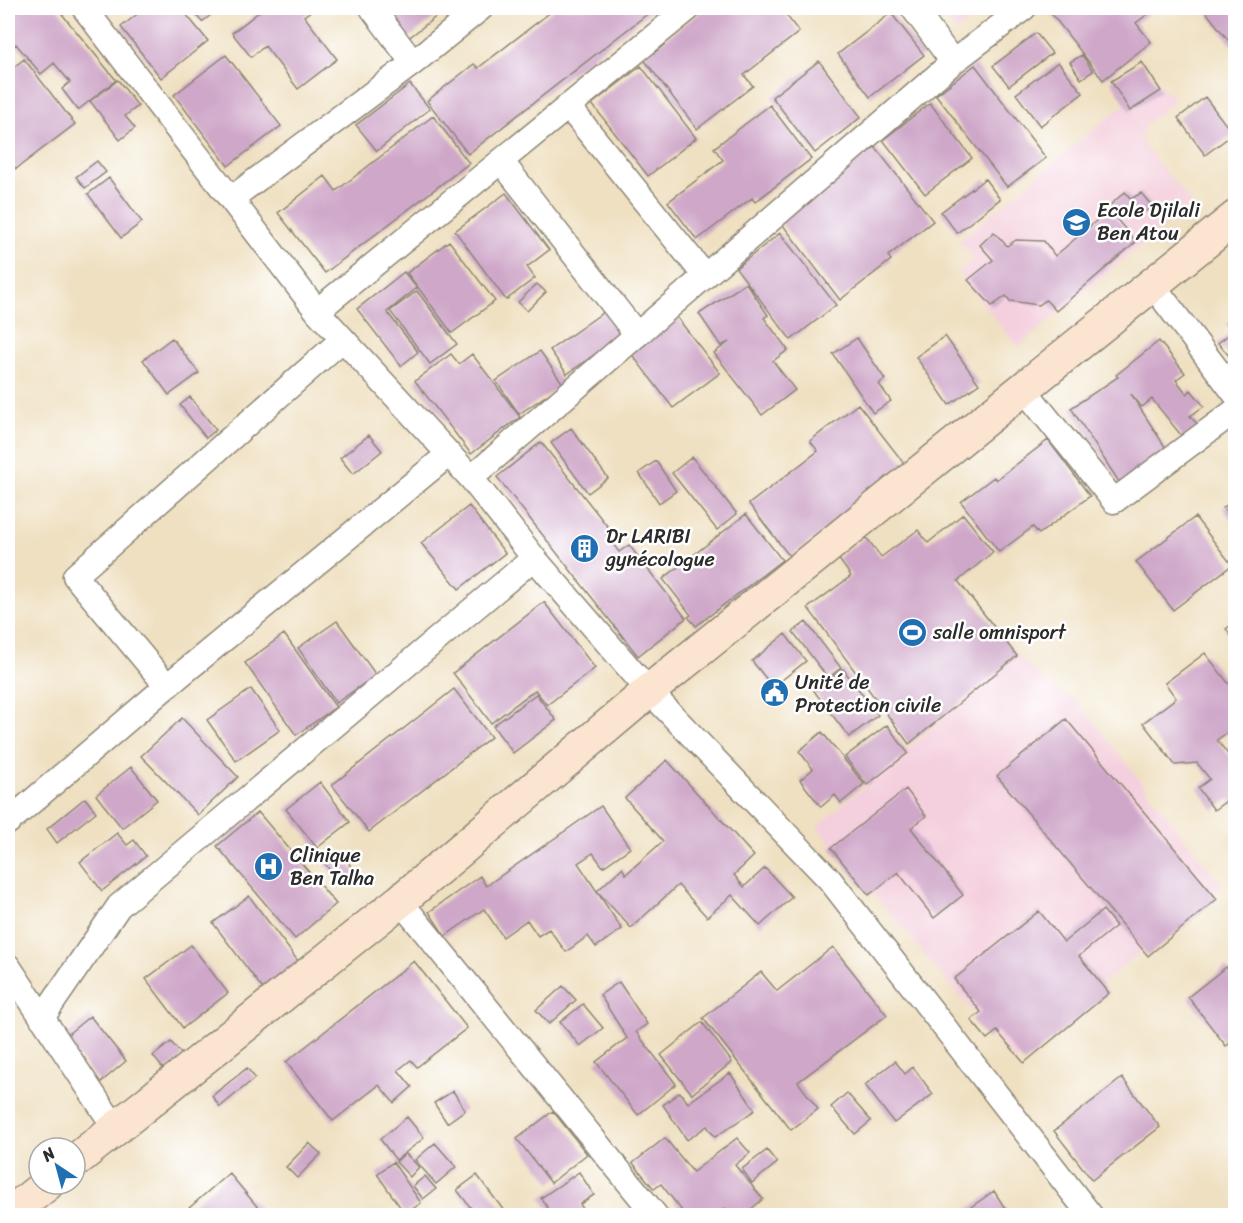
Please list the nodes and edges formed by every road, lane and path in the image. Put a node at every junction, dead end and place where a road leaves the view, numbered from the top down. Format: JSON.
{"nodes":[{"id":1,"x":84,"y":8,"type":"edge"},
{"id":2,"x":372,"y":8,"type":"edge"},
{"id":3,"x":481,"y":8,"type":"edge"},
{"id":4,"x":689,"y":8,"type":"edge"},
{"id":5,"x":913,"y":8,"type":"edge"},
{"id":6,"x":1024,"y":8,"type":"edge"},
{"id":7,"x":953,"y":62,"type":"junction"},
{"id":8,"x":413,"y":63,"type":"junction"},
{"id":9,"x":568,"y":106,"type":"junction"},
{"id":10,"x":501,"y":161,"type":"junction"},
{"id":11,"x":232,"y":198,"type":"junction"},
{"id":12,"x":1236,"y":217,"type":"edge"},
{"id":13,"x":705,"y":276,"type":"junction"},
{"id":14,"x":1152,"y":284,"type":"junction"},
{"id":15,"x":316,"y":311,"type":"junction"},
{"id":16,"x":637,"y":335,"type":"junction"},
{"id":17,"x":343,"y":339,"type":"junction"},
{"id":18,"x":1023,"y":388,"type":"junction"},
{"id":19,"x":1236,"y":395,"type":"edge"},
{"id":20,"x":1236,"y":410,"type":"edge"},
{"id":21,"x":449,"y":454,"type":"junction"},
{"id":22,"x":471,"y":478,"type":"junction"},
{"id":23,"x":534,"y":558,"type":"junction"},
{"id":24,"x":167,"y":686,"type":"junction"},
{"id":25,"x":649,"y":691,"type":"junction"},
{"id":26,"x":8,"y":822,"type":"edge"},
{"id":27,"x":400,"y":901,"type":"junction"},
{"id":28,"x":8,"y":966,"type":"edge"},
{"id":29,"x":42,"y":1018,"type":"junction"},
{"id":30,"x":116,"y":1129,"type":"junction"},
{"id":31,"x":87,"y":1152,"type":"edge"},
{"id":32,"x":32,"y":1196,"type":"edge"},
{"id":33,"x":8,"y":1215,"type":"edge"},
{"id":34,"x":656,"y":1215,"type":"edge"},
{"id":35,"x":1091,"y":1215,"type":"edge"}],
"edges":[{"from":1,"to":11,"type":"street"},
{"from":2,"to":8,"type":"street"},
{"from":3,"to":8,"type":"street"},
{"from":4,"to":9,"type":"street"},
{"from":5,"to":7,"type":"street"},
{"from":6,"to":7,"type":"street"},
{"from":7,"to":13,"type":"street"},
{"from":8,"to":11,"type":"street"},
{"from":9,"to":10,"type":"street"},
{"from":9,"to":13,"type":"street"},
{"from":10,"to":15,"type":"street"},
{"from":10,"to":16,"type":"street"},
{"from":11,"to":15,"type":"street"},
{"from":12,"to":14,"type":"street"},
{"from":13,"to":16,"type":"street"},
{"from":14,"to":18,"type":"street"},
{"from":14,"to":19,"type":"street"},
{"from":15,"to":17,"type":"street"},
{"from":16,"to":22,"type":"street"},
{"from":17,"to":21,"type":"street"},
{"from":17,"to":24,"type":"street"},
{"from":18,"to":20,"type":"street"},
{"from":18,"to":25,"type":"street"},
{"from":21,"to":22,"type":"street"},
{"from":21,"to":24,"type":"street"},
{"from":22,"to":23,"type":"street"},
{"from":23,"to":25,"type":"street"},
{"from":23,"to":29,"type":"street"},
{"from":24,"to":26,"type":"street"},
{"from":25,"to":27,"type":"street"},
{"from":25,"to":35,"type":"street"},
{"from":27,"to":30,"type":"street"},
{"from":27,"to":34,"type":"street"},
{"from":28,"to":29,"type":"street"},
{"from":29,"to":30,"type":"street"},
{"from":30,"to":31,"type":"street"},
{"from":32,"to":33,"type":"street"}]}
